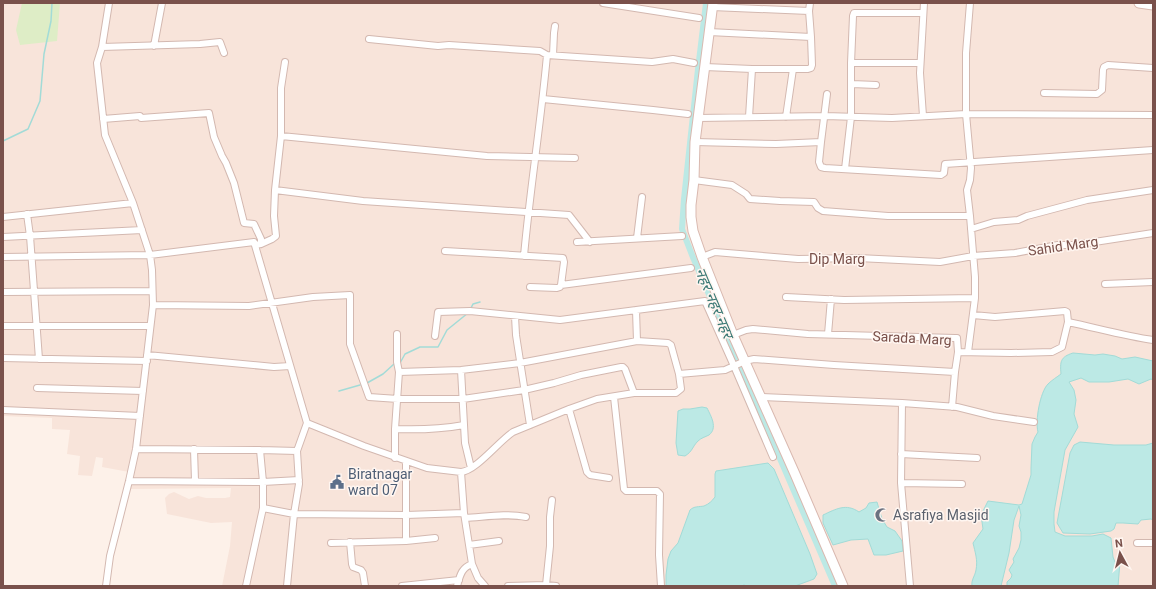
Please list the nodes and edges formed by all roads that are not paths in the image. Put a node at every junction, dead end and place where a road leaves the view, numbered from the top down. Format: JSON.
{"nodes":[{"id":1,"x":109,"y":3,"type":"edge"},
{"id":2,"x":162,"y":3,"type":"edge"},
{"id":3,"x":604,"y":3,"type":"edge"},
{"id":4,"x":810,"y":3,"type":"edge"},
{"id":5,"x":924,"y":3,"type":"edge"},
{"id":6,"x":970,"y":3,"type":"edge"},
{"id":7,"x":1139,"y":3,"type":"edge"},
{"id":8,"x":713,"y":5,"type":"edge"},
{"id":9,"x":1153,"y":5,"type":"edge"},
{"id":10,"x":810,"y":11,"type":"junction"},
{"id":11,"x":922,"y":13,"type":"junction"},
{"id":12,"x":699,"y":18,"type":"dead end"},
{"id":13,"x":555,"y":26,"type":"dead end"},
{"id":14,"x":709,"y":32,"type":"junction"},
{"id":15,"x":811,"y":37,"type":"junction"},
{"id":16,"x":369,"y":38,"type":"dead end"},
{"id":17,"x":154,"y":46,"type":"junction"},
{"id":18,"x":102,"y":47,"type":"junction"},
{"id":19,"x":224,"y":53,"type":"dead end"},
{"id":20,"x":550,"y":55,"type":"junction"},
{"id":21,"x":285,"y":62,"type":"dead end"},
{"id":22,"x":694,"y":63,"type":"dead end"},
{"id":23,"x":851,"y":63,"type":"junction"},
{"id":24,"x":920,"y":63,"type":"junction"},
{"id":25,"x":705,"y":67,"type":"junction"},
{"id":26,"x":1153,"y":68,"type":"edge"},
{"id":27,"x":752,"y":69,"type":"junction"},
{"id":28,"x":792,"y":69,"type":"junction"},
{"id":29,"x":852,"y":84,"type":"junction"},
{"id":30,"x":876,"y":86,"type":"dead end"},
{"id":31,"x":1044,"y":93,"type":"dead end"},
{"id":32,"x":827,"y":94,"type":"dead end"},
{"id":33,"x":543,"y":99,"type":"junction"},
{"id":34,"x":688,"y":114,"type":"dead end"},
{"id":35,"x":966,"y":114,"type":"junction"},
{"id":36,"x":1153,"y":115,"type":"edge"},
{"id":37,"x":825,"y":116,"type":"junction"},
{"id":38,"x":923,"y":116,"type":"junction"},
{"id":39,"x":749,"y":117,"type":"junction"},
{"id":40,"x":786,"y":117,"type":"junction"},
{"id":41,"x":851,"y":117,"type":"junction"},
{"id":42,"x":103,"y":118,"type":"junction"},
{"id":43,"x":698,"y":118,"type":"junction"},
{"id":44,"x":281,"y":136,"type":"junction"},
{"id":45,"x":695,"y":142,"type":"junction"},
{"id":46,"x":821,"y":142,"type":"junction"},
{"id":47,"x":1153,"y":150,"type":"edge"},
{"id":48,"x":536,"y":157,"type":"junction"},
{"id":49,"x":575,"y":158,"type":"dead end"},
{"id":50,"x":970,"y":163,"type":"junction"},
{"id":51,"x":845,"y":169,"type":"junction"},
{"id":52,"x":694,"y":180,"type":"junction"},
{"id":53,"x":275,"y":190,"type":"junction"},
{"id":54,"x":1153,"y":190,"type":"edge"},
{"id":55,"x":642,"y":197,"type":"dead end"},
{"id":56,"x":132,"y":203,"type":"junction"},
{"id":57,"x":528,"y":212,"type":"junction"},
{"id":58,"x":27,"y":214,"type":"junction"},
{"id":59,"x":970,"y":216,"type":"junction"},
{"id":60,"x":3,"y":217,"type":"edge"},
{"id":61,"x":971,"y":229,"type":"junction"},
{"id":62,"x":142,"y":230,"type":"junction"},
{"id":63,"x":1153,"y":233,"type":"edge"},
{"id":64,"x":30,"y":236,"type":"junction"},
{"id":65,"x":682,"y":236,"type":"dead end"},
{"id":66,"x":3,"y":237,"type":"edge"},
{"id":67,"x":637,"y":238,"type":"junction"},
{"id":68,"x":577,"y":242,"type":"dead end"},
{"id":69,"x":590,"y":242,"type":"junction"},
{"id":70,"x":258,"y":244,"type":"junction"},
{"id":71,"x":445,"y":251,"type":"dead end"},
{"id":72,"x":150,"y":255,"type":"junction"},
{"id":73,"x":32,"y":256,"type":"junction"},
{"id":74,"x":524,"y":256,"type":"junction"},
{"id":75,"x":973,"y":256,"type":"junction"},
{"id":76,"x":3,"y":257,"type":"edge"},
{"id":77,"x":702,"y":257,"type":"junction"},
{"id":78,"x":691,"y":268,"type":"dead end"},
{"id":79,"x":1153,"y":282,"type":"edge"},
{"id":80,"x":1105,"y":284,"type":"dead end"},
{"id":81,"x":561,"y":285,"type":"junction"},
{"id":82,"x":530,"y":287,"type":"dead end"},
{"id":83,"x":152,"y":291,"type":"junction"},
{"id":84,"x":3,"y":292,"type":"edge"},
{"id":85,"x":34,"y":292,"type":"junction"},
{"id":86,"x":786,"y":297,"type":"dead end"},
{"id":87,"x":975,"y":298,"type":"junction"},
{"id":88,"x":831,"y":299,"type":"junction"},
{"id":89,"x":272,"y":304,"type":"junction"},
{"id":90,"x":153,"y":305,"type":"junction"},
{"id":91,"x":636,"y":310,"type":"junction"},
{"id":92,"x":973,"y":315,"type":"junction"},
{"id":93,"x":515,"y":316,"type":"junction"},
{"id":94,"x":1068,"y":322,"type":"junction"},
{"id":95,"x":3,"y":326,"type":"edge"},
{"id":96,"x":37,"y":326,"type":"junction"},
{"id":97,"x":150,"y":326,"type":"junction"},
{"id":98,"x":397,"y":334,"type":"dead end"},
{"id":99,"x":828,"y":334,"type":"junction"},
{"id":100,"x":733,"y":335,"type":"junction"},
{"id":101,"x":435,"y":336,"type":"dead end"},
{"id":102,"x":1153,"y":340,"type":"edge"},
{"id":103,"x":637,"y":341,"type":"junction"},
{"id":104,"x":958,"y":352,"type":"junction"},
{"id":105,"x":968,"y":352,"type":"junction"},
{"id":106,"x":3,"y":358,"type":"edge"},
{"id":107,"x":147,"y":358,"type":"junction"},
{"id":108,"x":39,"y":359,"type":"junction"},
{"id":109,"x":744,"y":362,"type":"junction"},
{"id":110,"x":520,"y":364,"type":"junction"},
{"id":111,"x":290,"y":366,"type":"junction"},
{"id":112,"x":735,"y":366,"type":"junction"},
{"id":113,"x":460,"y":370,"type":"junction"},
{"id":114,"x":399,"y":372,"type":"junction"},
{"id":115,"x":955,"y":372,"type":"junction"},
{"id":116,"x":679,"y":374,"type":"junction"},
{"id":117,"x":37,"y":388,"type":"dead end"},
{"id":118,"x":524,"y":390,"type":"junction"},
{"id":119,"x":143,"y":391,"type":"junction"},
{"id":120,"x":634,"y":393,"type":"junction"},
{"id":121,"x":614,"y":397,"type":"junction"},
{"id":122,"x":760,"y":397,"type":"junction"},
{"id":123,"x":398,"y":399,"type":"junction"},
{"id":124,"x":463,"y":399,"type":"junction"},
{"id":125,"x":902,"y":403,"type":"junction"},
{"id":126,"x":952,"y":406,"type":"junction"},
{"id":127,"x":569,"y":409,"type":"junction"},
{"id":128,"x":3,"y":410,"type":"edge"},
{"id":129,"x":140,"y":416,"type":"junction"},
{"id":130,"x":1034,"y":422,"type":"dead end"},
{"id":131,"x":307,"y":423,"type":"junction"},
{"id":132,"x":464,"y":425,"type":"junction"},
{"id":133,"x":530,"y":425,"type":"junction"},
{"id":134,"x":395,"y":429,"type":"junction"},
{"id":135,"x":136,"y":449,"type":"junction"},
{"id":136,"x":194,"y":449,"type":"junction"},
{"id":137,"x":260,"y":450,"type":"junction"},
{"id":138,"x":297,"y":451,"type":"junction"},
{"id":139,"x":901,"y":454,"type":"junction"},
{"id":140,"x":773,"y":457,"type":"dead end"},
{"id":141,"x":395,"y":458,"type":"junction"},
{"id":142,"x":977,"y":458,"type":"dead end"},
{"id":143,"x":406,"y":461,"type":"junction"},
{"id":144,"x":471,"y":468,"type":"junction"},
{"id":145,"x":461,"y":472,"type":"junction"},
{"id":146,"x":609,"y":478,"type":"dead end"},
{"id":147,"x":299,"y":480,"type":"junction"},
{"id":148,"x":129,"y":481,"type":"junction"},
{"id":149,"x":194,"y":481,"type":"junction"},
{"id":150,"x":263,"y":482,"type":"junction"},
{"id":151,"x":901,"y":483,"type":"junction"},
{"id":152,"x":962,"y":484,"type":"dead end"},
{"id":153,"x":552,"y":500,"type":"dead end"},
{"id":154,"x":263,"y":508,"type":"junction"},
{"id":155,"x":294,"y":514,"type":"junction"},
{"id":156,"x":406,"y":515,"type":"junction"},
{"id":157,"x":465,"y":515,"type":"junction"},
{"id":158,"x":526,"y":517,"type":"dead end"},
{"id":159,"x":435,"y":538,"type":"dead end"},
{"id":160,"x":406,"y":541,"type":"junction"},
{"id":161,"x":499,"y":541,"type":"dead end"},
{"id":162,"x":331,"y":542,"type":"dead end"},
{"id":163,"x":350,"y":542,"type":"junction"},
{"id":164,"x":1137,"y":543,"type":"dead end"},
{"id":165,"x":1153,"y":543,"type":"edge"},
{"id":166,"x":469,"y":545,"type":"junction"},
{"id":167,"x":472,"y":564,"type":"junction"},
{"id":168,"x":458,"y":583,"type":"edge"},
{"id":169,"x":546,"y":585,"type":"junction"},
{"id":170,"x":106,"y":586,"type":"edge"},
{"id":171,"x":246,"y":586,"type":"edge"},
{"id":172,"x":287,"y":586,"type":"edge"},
{"id":173,"x":365,"y":586,"type":"edge"},
{"id":174,"x":402,"y":586,"type":"edge"},
{"id":175,"x":485,"y":586,"type":"edge"},
{"id":176,"x":508,"y":586,"type":"edge"},
{"id":177,"x":556,"y":586,"type":"edge"},
{"id":178,"x":661,"y":586,"type":"edge"},
{"id":179,"x":843,"y":586,"type":"edge"},
{"id":180,"x":910,"y":586,"type":"edge"}],
"edges":[{"from":1,"to":18,"type":"street"},
{"from":2,"to":17,"type":"street"},
{"from":3,"to":12,"type":"street"},
{"from":4,"to":10,"type":"street"},
{"from":5,"to":11,"type":"street"},
{"from":6,"to":35,"type":"street"},
{"from":7,"to":9,"type":"main road"},
{"from":8,"to":10,"type":"street"},
{"from":8,"to":14,"type":"main road"},
{"from":10,"to":15,"type":"street"},
{"from":11,"to":23,"type":"street"},
{"from":11,"to":24,"type":"street"},
{"from":13,"to":20,"type":"street"},
{"from":14,"to":15,"type":"street"},
{"from":14,"to":25,"type":"main road"},
{"from":15,"to":28,"type":"street"},
{"from":16,"to":20,"type":"street"},
{"from":17,"to":18,"type":"street"},
{"from":17,"to":19,"type":"street"},
{"from":18,"to":42,"type":"street"},
{"from":20,"to":22,"type":"street"},
{"from":20,"to":33,"type":"street"},
{"from":21,"to":44,"type":"street"},
{"from":23,"to":24,"type":"street"},
{"from":23,"to":29,"type":"street"},
{"from":24,"to":38,"type":"street"},
{"from":25,"to":27,"type":"street"},
{"from":25,"to":43,"type":"main road"},
{"from":26,"to":31,"type":"street"},
{"from":27,"to":28,"type":"street"},
{"from":27,"to":39,"type":"street"},
{"from":28,"to":40,"type":"street"},
{"from":29,"to":30,"type":"street"},
{"from":29,"to":41,"type":"street"},
{"from":32,"to":37,"type":"street"},
{"from":33,"to":34,"type":"street"},
{"from":33,"to":48,"type":"street"},
{"from":35,"to":36,"type":"street"},
{"from":35,"to":38,"type":"street"},
{"from":35,"to":50,"type":"street"},
{"from":37,"to":40,"type":"street"},
{"from":37,"to":41,"type":"street"},
{"from":37,"to":46,"type":"street"},
{"from":38,"to":41,"type":"street"},
{"from":39,"to":40,"type":"street"},
{"from":39,"to":43,"type":"street"},
{"from":41,"to":51,"type":"street"},
{"from":42,"to":56,"type":"street"},
{"from":42,"to":70,"type":"street"},
{"from":43,"to":45,"type":"main road"},
{"from":44,"to":48,"type":"street"},
{"from":44,"to":53,"type":"street"},
{"from":45,"to":46,"type":"street"},
{"from":45,"to":52,"type":"main road"},
{"from":46,"to":51,"type":"street"},
{"from":47,"to":50,"type":"street"},
{"from":48,"to":49,"type":"street"},
{"from":48,"to":57,"type":"street"},
{"from":50,"to":51,"type":"street"},
{"from":50,"to":59,"type":"street"},
{"from":52,"to":59,"type":"street"},
{"from":52,"to":77,"type":"main road"},
{"from":53,"to":57,"type":"street"},
{"from":53,"to":70,"type":"street"},
{"from":54,"to":61,"type":"street"},
{"from":55,"to":67,"type":"street"},
{"from":56,"to":58,"type":"street"},
{"from":56,"to":62,"type":"street"},
{"from":57,"to":69,"type":"street"},
{"from":57,"to":74,"type":"street"},
{"from":58,"to":60,"type":"street"},
{"from":58,"to":64,"type":"street"},
{"from":59,"to":61,"type":"street"},
{"from":61,"to":75,"type":"street"},
{"from":62,"to":64,"type":"street"},
{"from":62,"to":72,"type":"street"},
{"from":63,"to":75,"type":"street","name":"Sahid Marg"},
{"from":64,"to":66,"type":"street"},
{"from":64,"to":73,"type":"street"},
{"from":65,"to":67,"type":"street"},
{"from":67,"to":69,"type":"street"},
{"from":68,"to":69,"type":"street"},
{"from":70,"to":72,"type":"street"},
{"from":70,"to":89,"type":"street"},
{"from":71,"to":74,"type":"street"},
{"from":72,"to":73,"type":"street"},
{"from":72,"to":83,"type":"street"},
{"from":73,"to":76,"type":"street"},
{"from":73,"to":85,"type":"street"},
{"from":74,"to":81,"type":"street"},
{"from":75,"to":77,"type":"street","name":"Dip Marg"},
{"from":75,"to":87,"type":"street"},
{"from":77,"to":100,"type":"main road"},
{"from":78,"to":81,"type":"street"},
{"from":79,"to":80,"type":"street"},
{"from":81,"to":82,"type":"street"},
{"from":83,"to":85,"type":"street"},
{"from":83,"to":90,"type":"street"},
{"from":84,"to":85,"type":"street"},
{"from":85,"to":96,"type":"street"},
{"from":86,"to":88,"type":"street"},
{"from":87,"to":88,"type":"street"},
{"from":87,"to":92,"type":"street"},
{"from":88,"to":99,"type":"street"},
{"from":89,"to":90,"type":"street"},
{"from":89,"to":111,"type":"street"},
{"from":89,"to":123,"type":"street"},
{"from":90,"to":97,"type":"street"},
{"from":91,"to":93,"type":"street"},
{"from":91,"to":103,"type":"street"},
{"from":91,"to":112,"type":"street"},
{"from":92,"to":94,"type":"street"},
{"from":92,"to":105,"type":"street"},
{"from":93,"to":101,"type":"street"},
{"from":93,"to":110,"type":"street"},
{"from":94,"to":102,"type":"street"},
{"from":94,"to":105,"type":"street","name":"Sarada Marg"},
{"from":95,"to":96,"type":"street"},
{"from":96,"to":97,"type":"street"},
{"from":96,"to":108,"type":"street"},
{"from":97,"to":107,"type":"street"},
{"from":98,"to":114,"type":"street"},
{"from":99,"to":100,"type":"street","name":"Sarada Marg"},
{"from":99,"to":104,"type":"street","name":"Sarada Marg"},
{"from":100,"to":109,"type":"main road"},
{"from":103,"to":110,"type":"street"},
{"from":103,"to":116,"type":"street"},
{"from":104,"to":105,"type":"street","name":"Sarada Marg"},
{"from":104,"to":115,"type":"street"},
{"from":106,"to":108,"type":"street"},
{"from":107,"to":108,"type":"street"},
{"from":107,"to":111,"type":"street"},
{"from":107,"to":119,"type":"street"},
{"from":109,"to":112,"type":"street"},
{"from":109,"to":115,"type":"street"},
{"from":109,"to":122,"type":"main road"},
{"from":110,"to":113,"type":"street"},
{"from":110,"to":118,"type":"street"},
{"from":111,"to":131,"type":"street"},
{"from":112,"to":116,"type":"street"},
{"from":112,"to":140,"type":"street"},
{"from":113,"to":114,"type":"street"},
{"from":113,"to":124,"type":"street"},
{"from":114,"to":123,"type":"street"},
{"from":115,"to":126,"type":"street"},
{"from":116,"to":120,"type":"street"},
{"from":117,"to":119,"type":"street"},
{"from":118,"to":120,"type":"street"},
{"from":118,"to":124,"type":"street"},
{"from":118,"to":133,"type":"street"},
{"from":119,"to":129,"type":"street"},
{"from":120,"to":121,"type":"street"},
{"from":121,"to":127,"type":"street"},
{"from":121,"to":178,"type":"street"},
{"from":122,"to":125,"type":"street"},
{"from":122,"to":179,"type":"main road"},
{"from":123,"to":124,"type":"street"},
{"from":123,"to":134,"type":"street"},
{"from":124,"to":132,"type":"street"},
{"from":125,"to":126,"type":"street"},
{"from":125,"to":139,"type":"street"},
{"from":126,"to":130,"type":"street"},
{"from":127,"to":133,"type":"street"},
{"from":127,"to":146,"type":"street"},
{"from":128,"to":129,"type":"street"},
{"from":129,"to":135,"type":"street"},
{"from":131,"to":138,"type":"street"},
{"from":131,"to":141,"type":"street"},
{"from":132,"to":134,"type":"street"},
{"from":132,"to":144,"type":"street"},
{"from":133,"to":144,"type":"street"},
{"from":134,"to":141,"type":"street"},
{"from":135,"to":136,"type":"street"},
{"from":135,"to":148,"type":"street"},
{"from":136,"to":137,"type":"street"},
{"from":136,"to":149,"type":"street"},
{"from":137,"to":138,"type":"street"},
{"from":137,"to":150,"type":"street"},
{"from":138,"to":147,"type":"street"},
{"from":139,"to":142,"type":"street"},
{"from":139,"to":151,"type":"street"},
{"from":141,"to":143,"type":"street"},
{"from":143,"to":145,"type":"street"},
{"from":143,"to":156,"type":"street"},
{"from":144,"to":145,"type":"street"},
{"from":145,"to":157,"type":"street"},
{"from":147,"to":150,"type":"street"},
{"from":147,"to":155,"type":"street"},
{"from":148,"to":149,"type":"street"},
{"from":148,"to":170,"type":"street"},
{"from":149,"to":150,"type":"street"},
{"from":150,"to":154,"type":"street"},
{"from":151,"to":152,"type":"street"},
{"from":151,"to":180,"type":"street"},
{"from":153,"to":169,"type":"street"},
{"from":154,"to":155,"type":"street"},
{"from":154,"to":171,"type":"street"},
{"from":155,"to":156,"type":"street"},
{"from":155,"to":172,"type":"street"},
{"from":156,"to":157,"type":"street"},
{"from":156,"to":160,"type":"street"},
{"from":157,"to":158,"type":"street"},
{"from":157,"to":166,"type":"street"},
{"from":159,"to":160,"type":"street"},
{"from":160,"to":163,"type":"street"},
{"from":161,"to":166,"type":"street"},
{"from":162,"to":163,"type":"street"},
{"from":163,"to":173,"type":"street"},
{"from":164,"to":165,"type":"street"},
{"from":166,"to":167,"type":"street"},
{"from":167,"to":168,"type":"street"},
{"from":167,"to":175,"type":"street"},
{"from":168,"to":174,"type":"street"},
{"from":169,"to":176,"type":"street"},
{"from":169,"to":177,"type":"street"}]}
